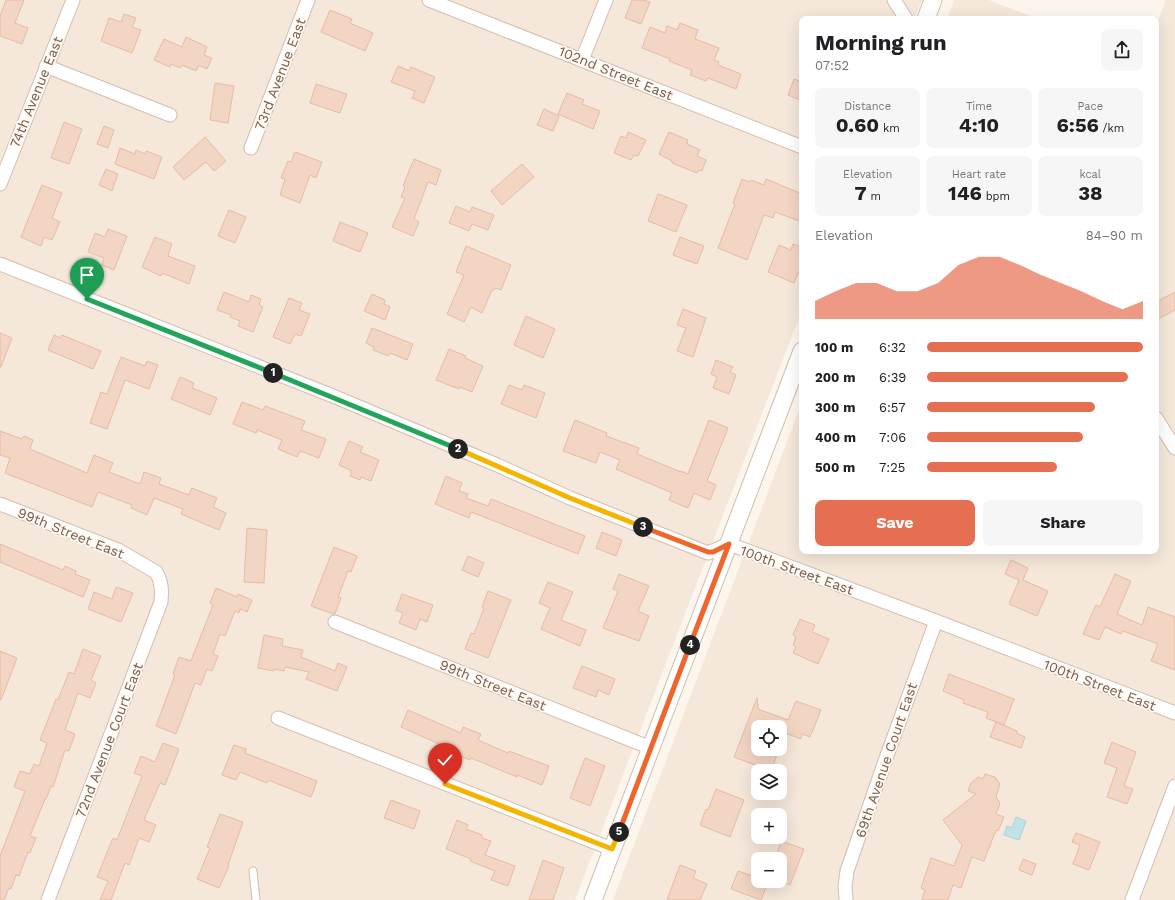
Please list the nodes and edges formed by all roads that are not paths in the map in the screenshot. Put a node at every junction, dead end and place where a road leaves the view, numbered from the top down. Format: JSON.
{"nodes":[{"id":1,"x":73,"y":0,"type":"edge"},
{"id":2,"x":308,"y":0,"type":"edge"},
{"id":3,"x":429,"y":0,"type":"edge"},
{"id":4,"x":606,"y":0,"type":"edge"},
{"id":5,"x":894,"y":0,"type":"edge"},
{"id":6,"x":933,"y":0,"type":"edge"},
{"id":7,"x":904,"y":16,"type":"edge"},
{"id":8,"x":927,"y":16,"type":"edge"},
{"id":9,"x":582,"y":60,"type":"junction"},
{"id":10,"x":46,"y":66,"type":"junction"},
{"id":11,"x":170,"y":115,"type":"dead end"},
{"id":12,"x":799,"y":146,"type":"edge"},
{"id":13,"x":251,"y":148,"type":"dead end"},
{"id":14,"x":0,"y":184,"type":"edge"},
{"id":15,"x":0,"y":264,"type":"edge"},
{"id":16,"x":799,"y":359,"type":"edge"},
{"id":17,"x":1159,"y":423,"type":"edge"},
{"id":18,"x":1175,"y":448,"type":"edge"},
{"id":19,"x":0,"y":504,"type":"edge"},
{"id":20,"x":729,"y":544,"type":"junction"},
{"id":21,"x":159,"y":578,"type":"joint"},
{"id":22,"x":936,"y":621,"type":"junction"},
{"id":23,"x":335,"y":622,"type":"dead end"},
{"id":24,"x":1175,"y":714,"type":"edge"},
{"id":25,"x":278,"y":718,"type":"dead end"},
{"id":26,"x":651,"y":748,"type":"junction"},
{"id":27,"x":1175,"y":786,"type":"edge"},
{"id":28,"x":612,"y":849,"type":"junction"},
{"id":29,"x":253,"y":871,"type":"dead end"},
{"id":30,"x":48,"y":900,"type":"edge"},
{"id":31,"x":256,"y":900,"type":"edge"},
{"id":32,"x":593,"y":900,"type":"edge"},
{"id":33,"x":846,"y":900,"type":"edge"},
{"id":34,"x":1132,"y":900,"type":"edge"}],
"edges":[{"from":1,"to":10,"type":"street","name":"74th Avenue East"},
{"from":2,"to":13,"type":"street","name":"73rd Avenue East"},
{"from":3,"to":9,"type":"street","name":"102nd Street East"},
{"from":4,"to":9,"type":"street"},
{"from":5,"to":7,"type":"street"},
{"from":6,"to":8,"type":"street"},
{"from":9,"to":12,"type":"street","name":"102nd Street East"},
{"from":10,"to":11,"type":"street"},
{"from":10,"to":14,"type":"street","name":"74th Avenue East"},
{"from":15,"to":20,"type":"street","name":"100th Street East"},
{"from":16,"to":20,"type":"street"},
{"from":17,"to":18,"type":"street"},
{"from":19,"to":21,"type":"street","name":"99th Street East"},
{"from":20,"to":22,"type":"street","name":"100th Street East"},
{"from":20,"to":26,"type":"street"},
{"from":21,"to":30,"type":"street","name":"72nd Avenue Court East"},
{"from":22,"to":24,"type":"street","name":"100th Street East"},
{"from":22,"to":33,"type":"street","name":"69th Avenue Court East"},
{"from":23,"to":26,"type":"street","name":"99th Street East"},
{"from":25,"to":28,"type":"street"},
{"from":26,"to":28,"type":"street"},
{"from":27,"to":34,"type":"street"},
{"from":28,"to":32,"type":"street"},
{"from":29,"to":31,"type":"lane"}]}
